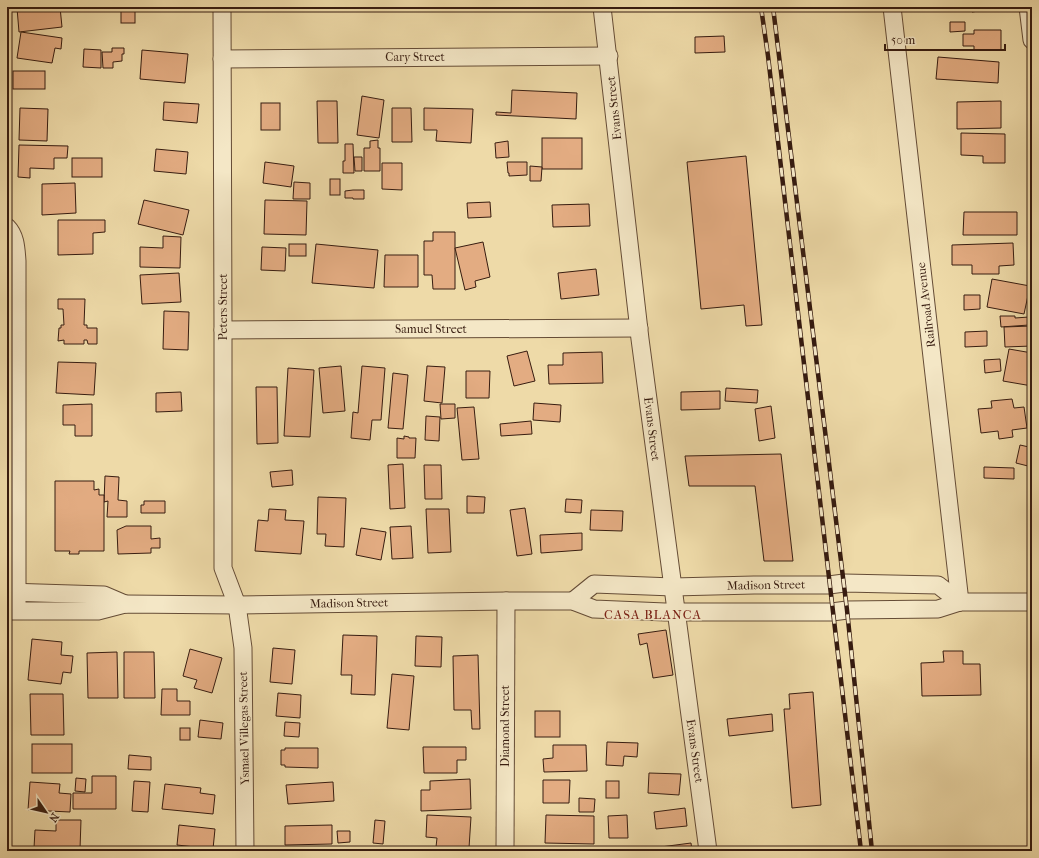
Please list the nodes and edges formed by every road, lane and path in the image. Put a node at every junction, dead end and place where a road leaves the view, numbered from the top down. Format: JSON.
{"nodes":[{"id":1,"x":222,"y":7,"type":"edge"},
{"id":2,"x":602,"y":7,"type":"edge"},
{"id":3,"x":892,"y":7,"type":"edge"},
{"id":4,"x":1028,"y":7,"type":"edge"},
{"id":5,"x":1032,"y":40,"type":"edge"},
{"id":6,"x":609,"y":56,"type":"junction"},
{"id":7,"x":222,"y":59,"type":"junction"},
{"id":8,"x":7,"y":227,"type":"edge"},
{"id":9,"x":639,"y":328,"type":"junction"},
{"id":10,"x":223,"y":330,"type":"junction"},
{"id":11,"x":673,"y":587,"type":"junction"},
{"id":12,"x":12,"y":592,"type":"edge"},
{"id":13,"x":506,"y":601,"type":"junction"},
{"id":14,"x":573,"y":601,"type":"junction"},
{"id":15,"x":960,"y":602,"type":"junction"},
{"id":16,"x":1032,"y":602,"type":"edge"},
{"id":17,"x":124,"y":604,"type":"junction"},
{"id":18,"x":237,"y":605,"type":"junction"},
{"id":19,"x":12,"y":611,"type":"edge"},
{"id":20,"x":677,"y":612,"type":"junction"},
{"id":21,"x":246,"y":851,"type":"edge"},
{"id":22,"x":504,"y":851,"type":"edge"},
{"id":23,"x":708,"y":851,"type":"edge"}],
"edges":[{"from":1,"to":7,"type":"street","name":"Peters Street"},
{"from":2,"to":6,"type":"street","name":"Evans Street"},
{"from":3,"to":15,"type":"street","name":"Railroad Avenue"},
{"from":4,"to":5,"type":"street"},
{"from":6,"to":7,"type":"street","name":"Cary Street"},
{"from":6,"to":9,"type":"street","name":"Evans Street"},
{"from":7,"to":10,"type":"street","name":"Peters Street"},
{"from":8,"to":12,"type":"street"},
{"from":9,"to":10,"type":"street","name":"Samuel Street"},
{"from":9,"to":11,"type":"street","name":"Evans Street"},
{"from":10,"to":18,"type":"street","name":"Peters Street"},
{"from":11,"to":14,"type":"street","name":"Madison Street"},
{"from":11,"to":15,"type":"street","name":"Madison Street"},
{"from":11,"to":20,"type":"street","name":"Evans Street"},
{"from":12,"to":17,"type":"street","name":"Madison Street"},
{"from":12,"to":19,"type":"street"},
{"from":13,"to":14,"type":"street","name":"Madison Street"},
{"from":13,"to":18,"type":"street","name":"Madison Street"},
{"from":13,"to":22,"type":"street","name":"Diamond Street"},
{"from":14,"to":20,"type":"street","name":"Madison Street"},
{"from":15,"to":16,"type":"street","name":"Madison Street"},
{"from":15,"to":20,"type":"street","name":"Madison Street"},
{"from":17,"to":18,"type":"street","name":"Madison Street"},
{"from":17,"to":19,"type":"street","name":"Madison Street"},
{"from":18,"to":21,"type":"street","name":"Ysmael Villegas Street"},
{"from":20,"to":23,"type":"street","name":"Evans Street"}]}
